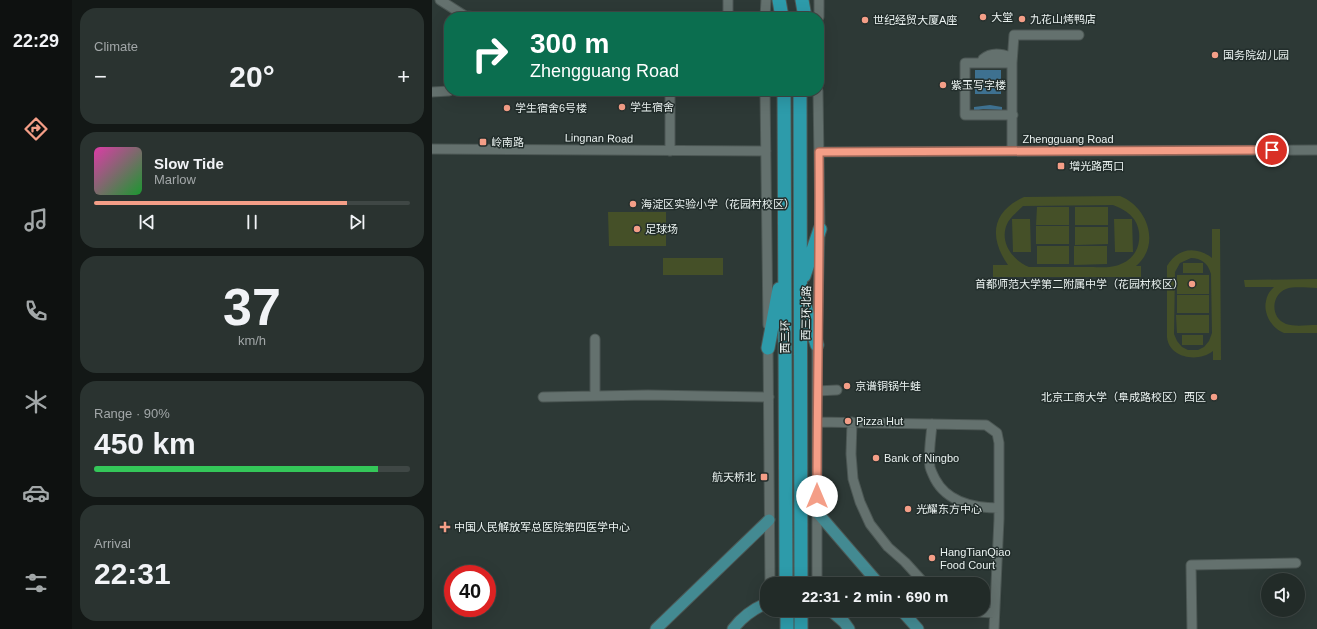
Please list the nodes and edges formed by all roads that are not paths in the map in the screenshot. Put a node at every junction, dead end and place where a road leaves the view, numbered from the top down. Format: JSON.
{"nodes":[{"id":1,"x":440,"y":0,"type":"edge"},
{"id":2,"x":728,"y":0,"type":"edge"},
{"id":3,"x":766,"y":0,"type":"edge"},
{"id":4,"x":779,"y":0,"type":"edge"},
{"id":5,"x":784,"y":0,"type":"edge"},
{"id":6,"x":801,"y":0,"type":"edge"},
{"id":7,"x":819,"y":0,"type":"edge"},
{"id":8,"x":458,"y":12,"type":"edge"},
{"id":9,"x":728,"y":12,"type":"edge"},
{"id":10,"x":765,"y":12,"type":"edge"},
{"id":11,"x":782,"y":12,"type":"edge"},
{"id":12,"x":783,"y":12,"type":"edge"},
{"id":13,"x":800,"y":12,"type":"edge"},
{"id":14,"x":805,"y":12,"type":"edge"},
{"id":15,"x":819,"y":12,"type":"edge"},
{"id":16,"x":1079,"y":35,"type":"dead end"},
{"id":17,"x":1012,"y":63,"type":"junction"},
{"id":18,"x":444,"y":91,"type":"edge"},
{"id":19,"x":432,"y":92,"type":"edge"},
{"id":20,"x":670,"y":96,"type":"edge"},
{"id":21,"x":765,"y":96,"type":"edge"},
{"id":22,"x":784,"y":96,"type":"edge"},
{"id":23,"x":800,"y":96,"type":"edge"},
{"id":24,"x":818,"y":96,"type":"edge"},
{"id":25,"x":1013,"y":114,"type":"junction"},
{"id":26,"x":432,"y":149,"type":"edge"},
{"id":27,"x":1317,"y":150,"type":"edge"},
{"id":28,"x":670,"y":151,"type":"junction"},
{"id":29,"x":766,"y":151,"type":"junction"},
{"id":30,"x":1012,"y":151,"type":"junction"},
{"id":31,"x":819,"y":152,"type":"junction"},
{"id":32,"x":820,"y":229,"type":"junction"},
{"id":33,"x":785,"y":256,"type":"junction"},
{"id":34,"x":800,"y":289,"type":"junction"},
{"id":35,"x":595,"y":338,"type":"dead end"},
{"id":36,"x":817,"y":345,"type":"junction"},
{"id":37,"x":768,"y":348,"type":"junction"},
{"id":38,"x":817,"y":390,"type":"junction"},
{"id":39,"x":837,"y":390,"type":"dead end"},
{"id":40,"x":595,"y":396,"type":"junction"},
{"id":41,"x":543,"y":397,"type":"dead end"},
{"id":42,"x":769,"y":397,"type":"junction"},
{"id":43,"x":817,"y":422,"type":"junction"},
{"id":44,"x":852,"y":422,"type":"junction"},
{"id":45,"x":932,"y":424,"type":"junction"},
{"id":46,"x":999,"y":508,"type":"junction"},
{"id":47,"x":817,"y":512,"type":"junction"},
{"id":48,"x":769,"y":520,"type":"junction"},
{"id":49,"x":1296,"y":563,"type":"dead end"},
{"id":50,"x":770,"y":577,"type":"edge"},
{"id":51,"x":786,"y":577,"type":"edge"},
{"id":52,"x":801,"y":577,"type":"edge"},
{"id":53,"x":817,"y":577,"type":"edge"},
{"id":54,"x":873,"y":577,"type":"edge"},
{"id":55,"x":919,"y":577,"type":"edge"},
{"id":56,"x":760,"y":606,"type":"edge"},
{"id":57,"x":990,"y":613,"type":"edge"},
{"id":58,"x":994,"y":613,"type":"junction"},
{"id":59,"x":787,"y":617,"type":"edge"},
{"id":60,"x":801,"y":617,"type":"edge"},
{"id":61,"x":838,"y":617,"type":"edge"},
{"id":62,"x":907,"y":617,"type":"edge"},
{"id":63,"x":656,"y":629,"type":"edge"},
{"id":64,"x":733,"y":629,"type":"edge"},
{"id":65,"x":787,"y":629,"type":"edge"},
{"id":66,"x":801,"y":629,"type":"edge"},
{"id":67,"x":850,"y":629,"type":"edge"},
{"id":68,"x":918,"y":629,"type":"edge"},
{"id":69,"x":994,"y":629,"type":"edge"},
{"id":70,"x":1192,"y":629,"type":"edge"}],
"edges":[{"from":1,"to":8,"type":"street"},
{"from":2,"to":9,"type":"street"},
{"from":3,"to":10,"type":"street"},
{"from":4,"to":11,"type":"highway"},
{"from":5,"to":12,"type":"highway"},
{"from":6,"to":13,"type":"highway"},
{"from":6,"to":14,"type":"highway"},
{"from":7,"to":15,"type":"street"},
{"from":16,"to":17,"type":"street"},
{"from":17,"to":25,"type":"street"},
{"from":17,"to":25,"type":"street"},
{"from":18,"to":19,"type":"street"},
{"from":20,"to":28,"type":"street"},
{"from":21,"to":29,"type":"street"},
{"from":22,"to":33,"type":"highway","name":"西三环"},
{"from":23,"to":34,"type":"highway","name":"西三环"},
{"from":24,"to":31,"type":"street","name":"西三环北路"},
{"from":25,"to":30,"type":"street"},
{"from":26,"to":28,"type":"street","name":"Lingnan Road"},
{"from":27,"to":30,"type":"street","name":"Zhengguang Road"},
{"from":28,"to":29,"type":"street","name":"Lingnan Road"},
{"from":29,"to":37,"type":"street"},
{"from":30,"to":31,"type":"street","name":"Zhengguang Road"},
{"from":31,"to":32,"type":"street","name":"西三环北路"},
{"from":32,"to":34,"type":"highway"},
{"from":32,"to":36,"type":"street","name":"西三环北路"},
{"from":33,"to":37,"type":"highway"},
{"from":33,"to":51,"type":"highway","name":"西三环"},
{"from":34,"to":36,"type":"highway"},
{"from":34,"to":52,"type":"highway","name":"西三环"},
{"from":35,"to":40,"type":"street"},
{"from":36,"to":38,"type":"street","name":"西三环北路"},
{"from":37,"to":42,"type":"street"},
{"from":38,"to":39,"type":"street"},
{"from":38,"to":43,"type":"street","name":"西三环北路"},
{"from":40,"to":41,"type":"street"},
{"from":40,"to":42,"type":"street"},
{"from":42,"to":48,"type":"street"},
{"from":43,"to":44,"type":"street"},
{"from":43,"to":47,"type":"street","name":"西三环北路"},
{"from":44,"to":45,"type":"street"},
{"from":44,"to":55,"type":"street"},
{"from":45,"to":46,"type":"street"},
{"from":45,"to":46,"type":"street"},
{"from":46,"to":58,"type":"street"},
{"from":47,"to":53,"type":"street","name":"西三环北路"},
{"from":47,"to":54,"type":"main road"},
{"from":48,"to":50,"type":"street"},
{"from":48,"to":63,"type":"main road"},
{"from":49,"to":70,"type":"street"},
{"from":56,"to":64,"type":"main road"},
{"from":57,"to":58,"type":"street"},
{"from":58,"to":69,"type":"street"},
{"from":59,"to":65,"type":"highway"},
{"from":60,"to":66,"type":"highway"},
{"from":61,"to":67,"type":"main road"},
{"from":62,"to":68,"type":"main road"}]}
